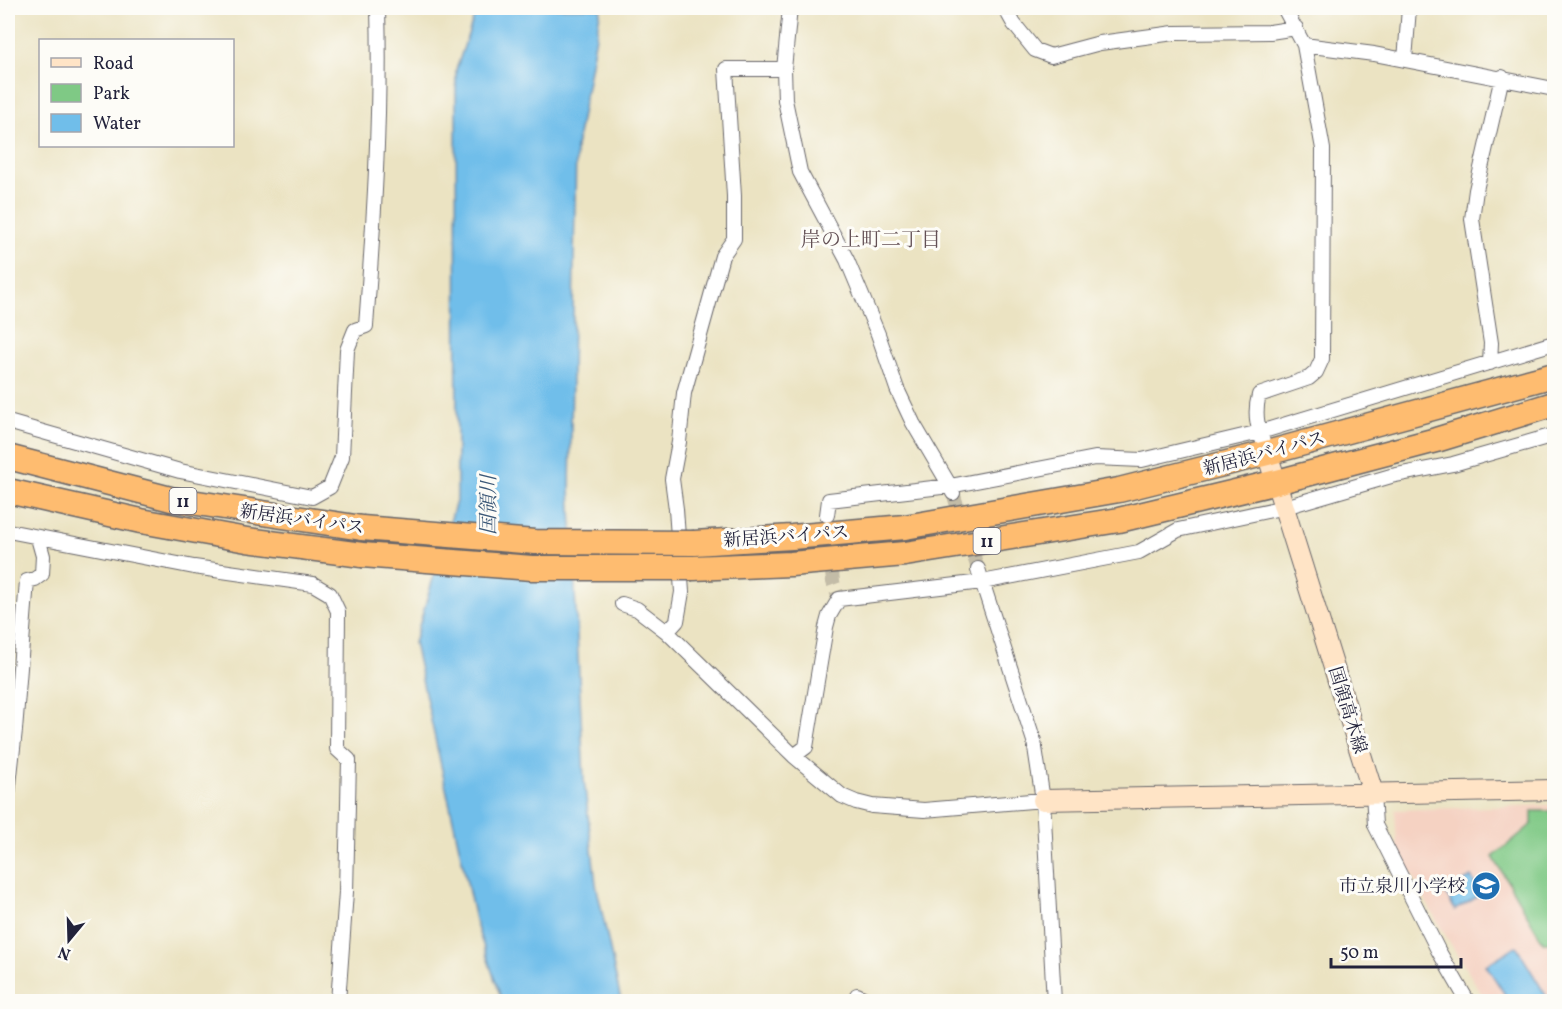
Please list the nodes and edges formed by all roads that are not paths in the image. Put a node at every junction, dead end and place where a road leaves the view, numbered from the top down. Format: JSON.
{"nodes":[{"id":1,"x":378,"y":8,"type":"edge"},
{"id":2,"x":790,"y":8,"type":"edge"},
{"id":3,"x":1005,"y":8,"type":"edge"},
{"id":4,"x":1284,"y":8,"type":"edge"},
{"id":5,"x":1409,"y":8,"type":"edge"},
{"id":6,"x":1296,"y":28,"type":"junction"},
{"id":7,"x":1304,"y":45,"type":"junction"},
{"id":8,"x":1405,"y":60,"type":"junction"},
{"id":9,"x":784,"y":69,"type":"junction"},
{"id":10,"x":1502,"y":77,"type":"junction"},
{"id":11,"x":1554,"y":89,"type":"edge"},
{"id":12,"x":1554,"y":343,"type":"edge"},
{"id":13,"x":1490,"y":363,"type":"junction"},
{"id":14,"x":1554,"y":375,"type":"edge"},
{"id":15,"x":1554,"y":404,"type":"edge"},
{"id":16,"x":8,"y":422,"type":"edge"},
{"id":17,"x":1554,"y":435,"type":"edge"},
{"id":18,"x":1263,"y":442,"type":"junction"},
{"id":19,"x":8,"y":458,"type":"edge"},
{"id":20,"x":1277,"y":482,"type":"junction"},
{"id":21,"x":952,"y":489,"type":"junction"},
{"id":22,"x":8,"y":492,"type":"edge"},
{"id":23,"x":1284,"y":507,"type":"junction"},
{"id":24,"x":827,"y":515,"type":"dead end"},
{"id":25,"x":8,"y":531,"type":"edge"},
{"id":26,"x":38,"y":538,"type":"junction"},
{"id":27,"x":980,"y":576,"type":"junction"},
{"id":28,"x":622,"y":604,"type":"dead end"},
{"id":29,"x":667,"y":632,"type":"junction"},
{"id":30,"x":794,"y":756,"type":"junction"},
{"id":31,"x":1554,"y":790,"type":"edge"},
{"id":32,"x":1373,"y":793,"type":"junction"},
{"id":33,"x":8,"y":794,"type":"edge"},
{"id":34,"x":1043,"y":800,"type":"junction"},
{"id":35,"x":857,"y":995,"type":"dead end"},
{"id":36,"x":338,"y":1002,"type":"edge"},
{"id":37,"x":871,"y":1002,"type":"edge"},
{"id":38,"x":1054,"y":1002,"type":"edge"},
{"id":39,"x":1468,"y":1002,"type":"edge"}],
"edges":[{"from":1,"to":16,"type":"street"},
{"from":2,"to":9,"type":"street"},
{"from":3,"to":6,"type":"street"},
{"from":4,"to":6,"type":"street"},
{"from":5,"to":8,"type":"street"},
{"from":6,"to":7,"type":"street"},
{"from":7,"to":8,"type":"street"},
{"from":7,"to":18,"type":"street"},
{"from":8,"to":10,"type":"street"},
{"from":9,"to":21,"type":"street"},
{"from":9,"to":29,"type":"street"},
{"from":10,"to":11,"type":"street"},
{"from":10,"to":13,"type":"street"},
{"from":12,"to":13,"type":"street"},
{"from":13,"to":18,"type":"street"},
{"from":14,"to":18,"type":"highway","name":"新居浜バイパス","number":"11"},
{"from":15,"to":20,"type":"highway","name":"新居浜バイパス","number":"11"},
{"from":17,"to":23,"type":"street"},
{"from":18,"to":19,"type":"highway","name":"新居浜バイパス","number":"11","bridge":true},
{"from":18,"to":20,"type":"main road","name":"国領高木線"},
{"from":18,"to":21,"type":"street"},
{"from":20,"to":22,"type":"highway","name":"新居浜バイパス","number":"11","bridge":true},
{"from":20,"to":23,"type":"main road","name":"国領高木線"},
{"from":21,"to":24,"type":"street"},
{"from":23,"to":27,"type":"street"},
{"from":23,"to":32,"type":"main road","name":"国領高木線"},
{"from":25,"to":26,"type":"street"},
{"from":26,"to":33,"type":"street"},
{"from":26,"to":36,"type":"street"},
{"from":27,"to":30,"type":"street"},
{"from":27,"to":34,"type":"street"},
{"from":28,"to":29,"type":"street"},
{"from":29,"to":30,"type":"street"},
{"from":30,"to":34,"type":"street"},
{"from":31,"to":32,"type":"main road"},
{"from":32,"to":34,"type":"main road"},
{"from":32,"to":39,"type":"street"},
{"from":34,"to":38,"type":"street"},
{"from":35,"to":37,"type":"street"}]}
